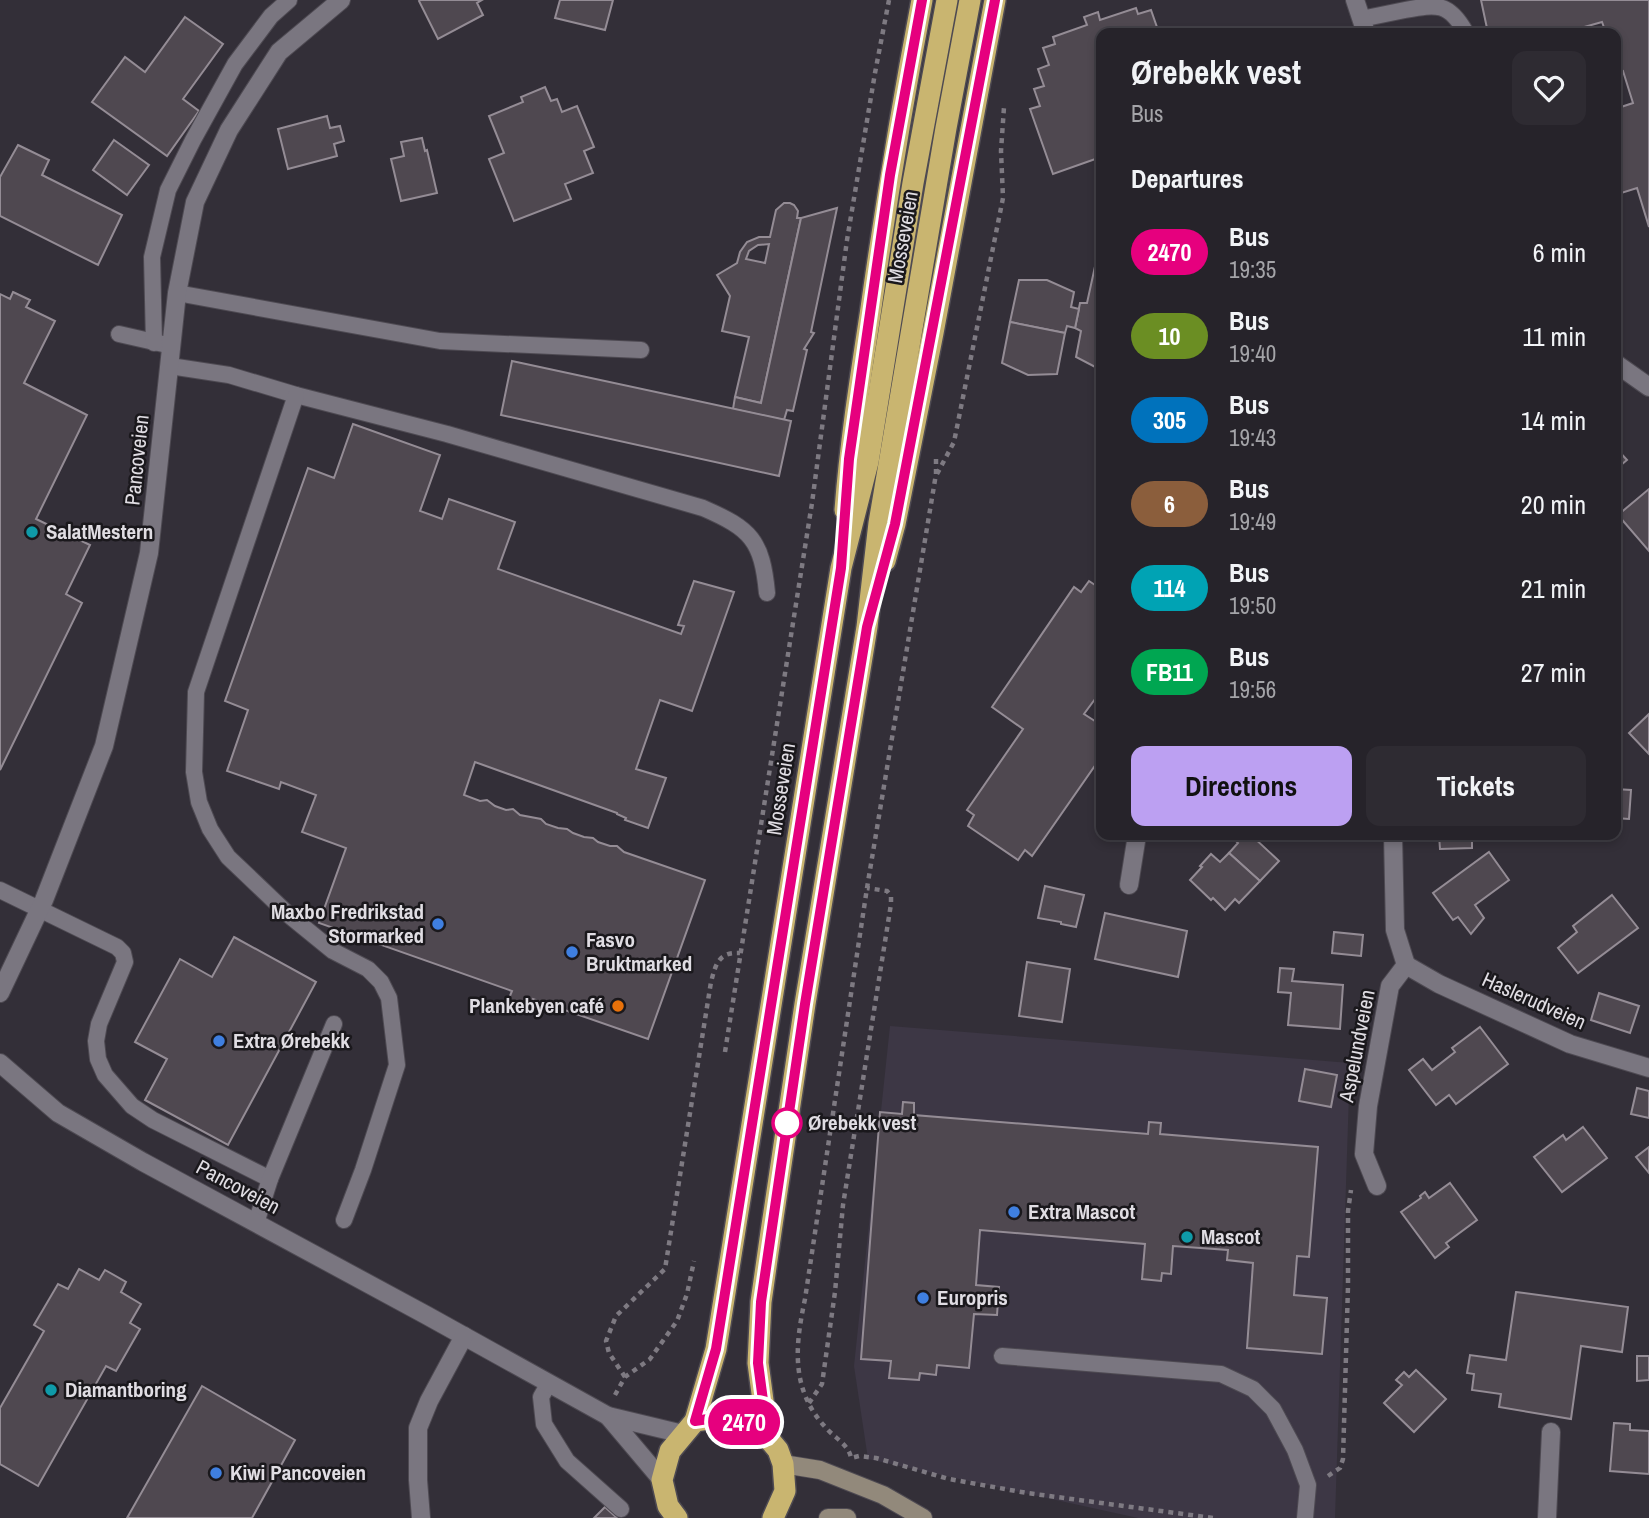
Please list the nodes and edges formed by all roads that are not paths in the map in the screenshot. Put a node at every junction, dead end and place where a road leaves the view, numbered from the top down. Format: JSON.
{"nodes":[{"id":1,"x":289,"y":0,"type":"edge"},
{"id":2,"x":341,"y":0,"type":"edge"},
{"id":3,"x":922,"y":0,"type":"edge"},
{"id":4,"x":947,"y":0,"type":"edge"},
{"id":5,"x":970,"y":0,"type":"edge"},
{"id":6,"x":995,"y":0,"type":"edge"},
{"id":7,"x":1355,"y":0,"type":"edge"},
{"id":8,"x":1363,"y":26,"type":"edge"},
{"id":9,"x":1463,"y":28,"type":"edge"},
{"id":10,"x":177,"y":293,"type":"junction"},
{"id":11,"x":119,"y":334,"type":"dead end"},
{"id":12,"x":153,"y":342,"type":"junction"},
{"id":13,"x":172,"y":345,"type":"junction"},
{"id":14,"x":640,"y":350,"type":"dead end"},
{"id":15,"x":170,"y":366,"type":"junction"},
{"id":16,"x":1621,"y":367,"type":"edge"},
{"id":17,"x":1649,"y":387,"type":"edge"},
{"id":18,"x":296,"y":395,"type":"junction"},
{"id":19,"x":841,"y":568,"type":"junction"},
{"id":20,"x":767,"y":593,"type":"dead end"},
{"id":21,"x":867,"y":627,"type":"junction"},
{"id":22,"x":1136,"y":840,"type":"edge"},
{"id":23,"x":1393,"y":840,"type":"edge"},
{"id":24,"x":1129,"y":885,"type":"dead end"},
{"id":25,"x":0,"y":890,"type":"edge"},
{"id":26,"x":40,"y":909,"type":"junction"},
{"id":27,"x":1406,"y":965,"type":"junction"},
{"id":28,"x":0,"y":993,"type":"edge"},
{"id":29,"x":334,"y":1024,"type":"dead end"},
{"id":30,"x":0,"y":1063,"type":"edge"},
{"id":31,"x":1649,"y":1068,"type":"edge"},
{"id":32,"x":270,"y":1179,"type":"junction"},
{"id":33,"x":1377,"y":1186,"type":"dead end"},
{"id":34,"x":344,"y":1220,"type":"dead end"},
{"id":35,"x":256,"y":1223,"type":"junction"},
{"id":36,"x":464,"y":1336,"type":"junction"},
{"id":37,"x":1002,"y":1356,"type":"dead end"},
{"id":38,"x":549,"y":1383,"type":"junction"},
{"id":39,"x":608,"y":1416,"type":"junction"},
{"id":40,"x":689,"y":1427,"type":"junction"},
{"id":41,"x":1552,"y":1432,"type":"dead end"},
{"id":42,"x":768,"y":1438,"type":"junction"},
{"id":43,"x":783,"y":1464,"type":"junction"},
{"id":44,"x":662,"y":1480,"type":"junction"},
{"id":45,"x":621,"y":1509,"type":"dead end"},
{"id":46,"x":421,"y":1518,"type":"edge"},
{"id":47,"x":677,"y":1518,"type":"edge"},
{"id":48,"x":773,"y":1518,"type":"edge"},
{"id":49,"x":828,"y":1518,"type":"edge"},
{"id":50,"x":847,"y":1518,"type":"edge"},
{"id":51,"x":923,"y":1518,"type":"edge"},
{"id":52,"x":1305,"y":1518,"type":"edge"},
{"id":53,"x":1546,"y":1518,"type":"edge"}],
"edges":[{"from":1,"to":12,"type":"lane"},
{"from":2,"to":10,"type":"street","name":"Pancoveien"},
{"from":3,"to":19,"type":"highway"},
{"from":4,"to":19,"type":"highway","name":"Mosseveien"},
{"from":5,"to":21,"type":"highway","name":"Mosseveien"},
{"from":6,"to":21,"type":"highway"},
{"from":7,"to":8,"type":"street"},
{"from":8,"to":9,"type":"lane"},
{"from":10,"to":13,"type":"street","name":"Pancoveien"},
{"from":10,"to":14,"type":"lane"},
{"from":11,"to":12,"type":"lane"},
{"from":12,"to":13,"type":"lane"},
{"from":13,"to":15,"type":"street","name":"Pancoveien"},
{"from":15,"to":18,"type":"lane"},
{"from":15,"to":26,"type":"street","name":"Pancoveien"},
{"from":16,"to":17,"type":"street"},
{"from":18,"to":20,"type":"lane"},
{"from":18,"to":34,"type":"lane"},
{"from":19,"to":40,"type":"highway","name":"Mosseveien"},
{"from":21,"to":42,"type":"highway","name":"Mosseveien"},
{"from":22,"to":24,"type":"street"},
{"from":23,"to":27,"type":"street"},
{"from":25,"to":26,"type":"lane"},
{"from":26,"to":28,"type":"street","name":"Pancoveien"},
{"from":26,"to":32,"type":"lane"},
{"from":27,"to":31,"type":"street","name":"Haslerudveien"},
{"from":27,"to":33,"type":"street","name":"Aspelundveien"},
{"from":29,"to":32,"type":"lane"},
{"from":30,"to":35,"type":"street","name":"Pancoveien"},
{"from":32,"to":35,"type":"lane"},
{"from":35,"to":36,"type":"street","name":"Pancoveien"},
{"from":36,"to":38,"type":"street","name":"Pancoveien"},
{"from":36,"to":46,"type":"street"},
{"from":37,"to":52,"type":"lane"},
{"from":38,"to":39,"type":"street","name":"Pancoveien"},
{"from":38,"to":45,"type":"lane"},
{"from":39,"to":40,"type":"street"},
{"from":39,"to":44,"type":"street"},
{"from":40,"to":42,"type":"highway"},
{"from":40,"to":44,"type":"highway","name":"Mosseveien"},
{"from":41,"to":53,"type":"street"},
{"from":42,"to":43,"type":"highway"},
{"from":43,"to":48,"type":"highway"},
{"from":43,"to":51,"type":"main road"},
{"from":44,"to":47,"type":"highway"},
{"from":49,"to":50,"type":"main road"}]}
